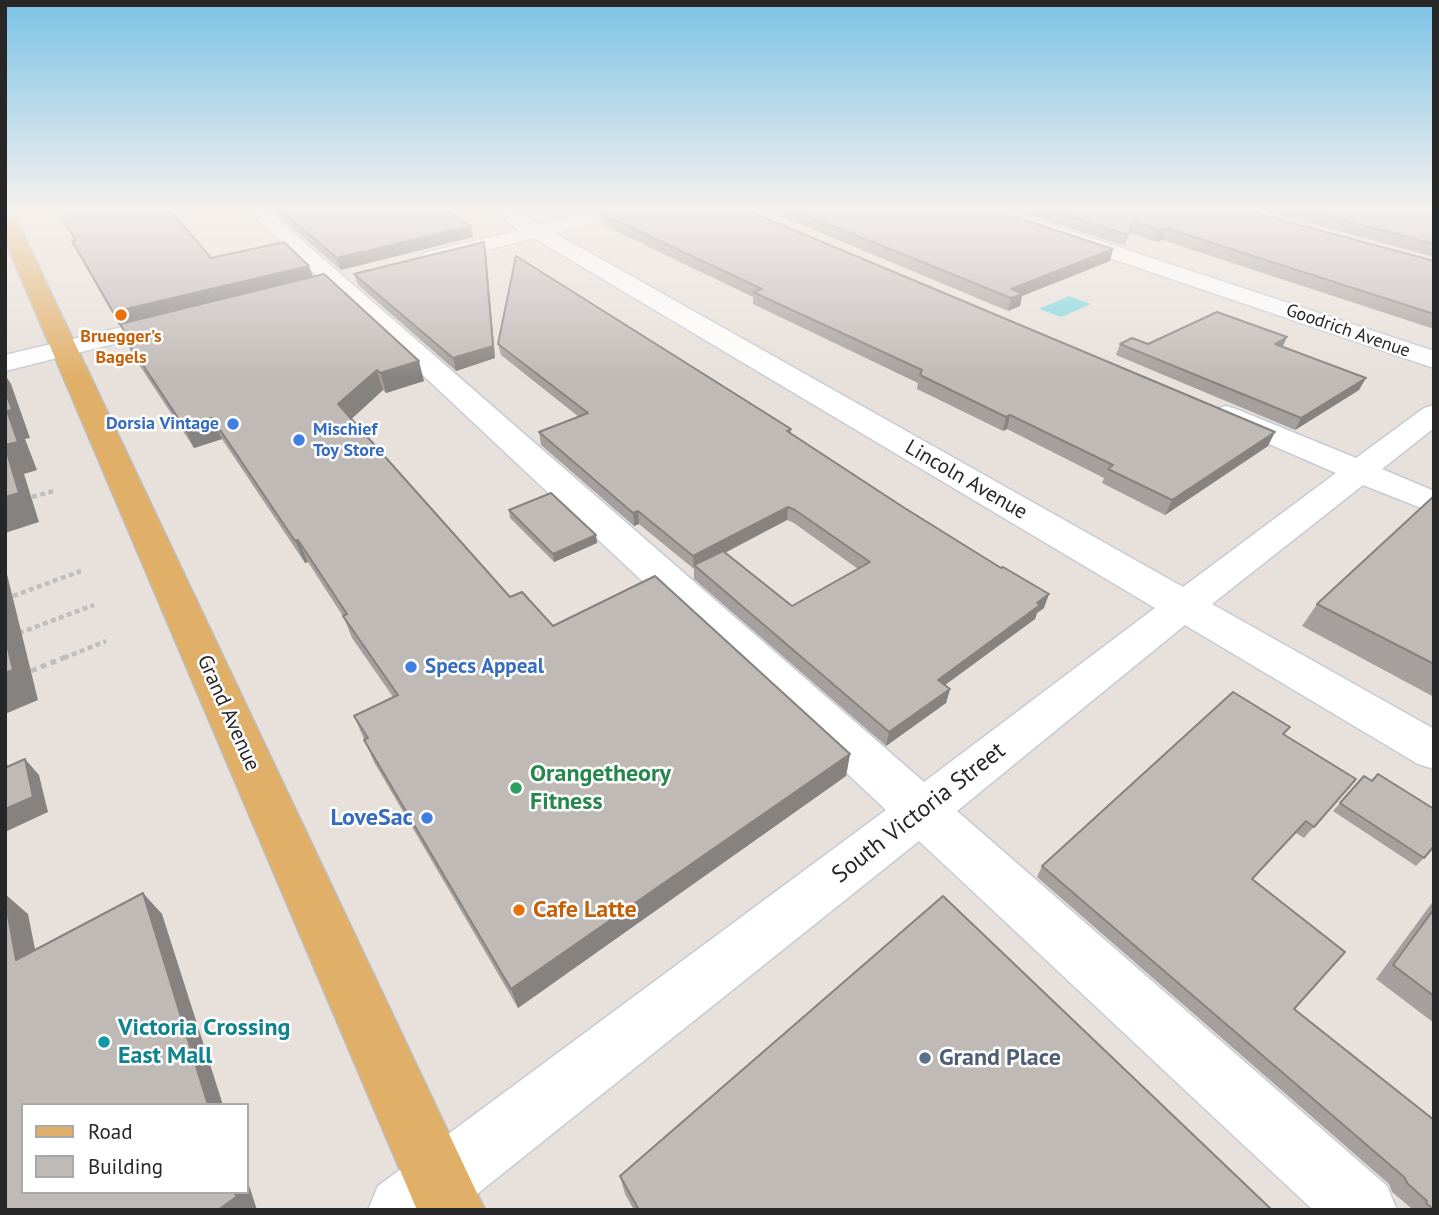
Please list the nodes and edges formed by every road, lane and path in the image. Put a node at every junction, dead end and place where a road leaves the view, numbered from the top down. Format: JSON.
{"nodes":[{"id":1,"x":27,"y":266,"type":"edge"},
{"id":2,"x":316,"y":266,"type":"edge"},
{"id":3,"x":597,"y":266,"type":"edge"},
{"id":4,"x":1153,"y":266,"type":"edge"},
{"id":5,"x":197,"y":316,"type":"edge"},
{"id":6,"x":64,"y":349,"type":"junction"},
{"id":7,"x":1434,"y":360,"type":"edge"},
{"id":8,"x":5,"y":363,"type":"edge"},
{"id":9,"x":1198,"y":403,"type":"edge"},
{"id":10,"x":1434,"y":414,"type":"edge"},
{"id":11,"x":1360,"y":472,"type":"junction"},
{"id":12,"x":52,"y":491,"type":"dead end"},
{"id":13,"x":32,"y":497,"type":"dead end"},
{"id":14,"x":1434,"y":503,"type":"edge"},
{"id":15,"x":81,"y":571,"type":"dead end"},
{"id":16,"x":13,"y":596,"type":"dead end"},
{"id":17,"x":94,"y":605,"type":"dead end"},
{"id":18,"x":1183,"y":606,"type":"junction"},
{"id":19,"x":18,"y":633,"type":"dead end"},
{"id":20,"x":106,"y":641,"type":"dead end"},
{"id":21,"x":31,"y":671,"type":"dead end"},
{"id":22,"x":1434,"y":751,"type":"edge"},
{"id":23,"x":922,"y":811,"type":"junction"},
{"id":24,"x":430,"y":1200,"type":"edge"},
{"id":25,"x":1363,"y":1210,"type":"edge"}],
"edges":[{"from":1,"to":6,"type":"main road","name":"Grand Avenue"},
{"from":2,"to":23,"type":"street"},
{"from":3,"to":18,"type":"street","name":"Lincoln Avenue"},
{"from":4,"to":7,"type":"street","name":"Goodrich Avenue"},
{"from":5,"to":6,"type":"street"},
{"from":6,"to":8,"type":"street"},
{"from":6,"to":24,"type":"main road","name":"Grand Avenue"},
{"from":9,"to":11,"type":"street"},
{"from":10,"to":11,"type":"street","name":"South Victoria Street"},
{"from":11,"to":14,"type":"street"},
{"from":11,"to":18,"type":"street","name":"South Victoria Street"},
{"from":12,"to":13,"type":"path"},
{"from":15,"to":16,"type":"path"},
{"from":17,"to":19,"type":"path"},
{"from":18,"to":22,"type":"street","name":"Lincoln Avenue"},
{"from":18,"to":23,"type":"street","name":"South Victoria Street"},
{"from":20,"to":21,"type":"path"},
{"from":23,"to":24,"type":"street","name":"South Victoria Street"},
{"from":23,"to":25,"type":"street"}]}
